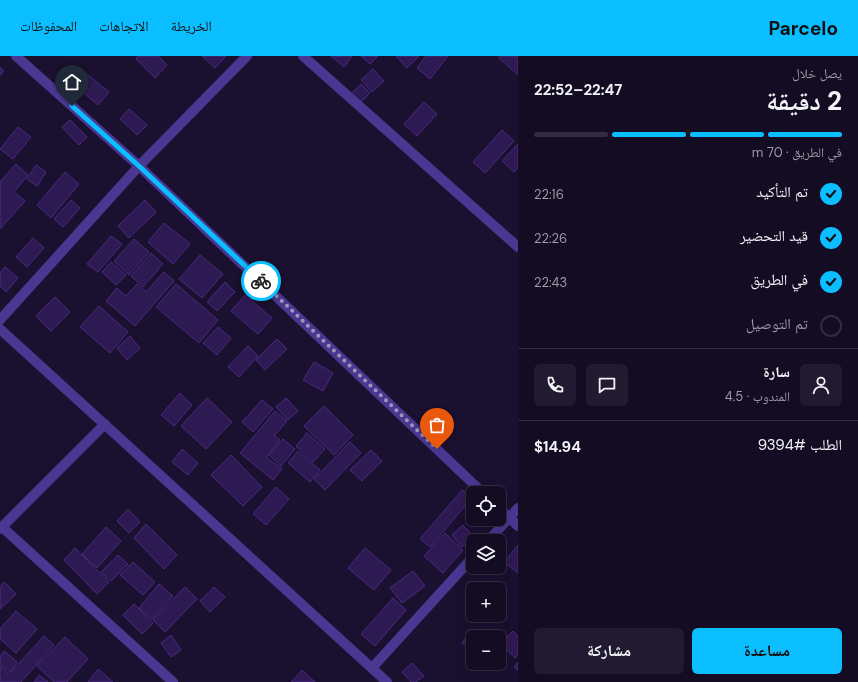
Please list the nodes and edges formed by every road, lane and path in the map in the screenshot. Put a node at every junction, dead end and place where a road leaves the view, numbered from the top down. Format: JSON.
{"nodes":[{"id":1,"x":16,"y":56,"type":"edge"},
{"id":2,"x":247,"y":56,"type":"edge"},
{"id":3,"x":303,"y":56,"type":"edge"},
{"id":4,"x":139,"y":166,"type":"junction"},
{"id":5,"x":518,"y":247,"type":"edge"},
{"id":6,"x":0,"y":320,"type":"edge"},
{"id":7,"x":0,"y":329,"type":"edge"},
{"id":8,"x":105,"y":424,"type":"junction"},
{"id":9,"x":476,"y":486,"type":"edge"},
{"id":10,"x":518,"y":508,"type":"edge"},
{"id":11,"x":506,"y":515,"type":"edge"},
{"id":12,"x":509,"y":518,"type":"junction"},
{"id":13,"x":518,"y":526,"type":"edge"},
{"id":14,"x":1,"y":528,"type":"edge"},
{"id":15,"x":494,"y":534,"type":"edge"},
{"id":16,"x":466,"y":565,"type":"edge"},
{"id":17,"x":372,"y":668,"type":"junction"},
{"id":18,"x":173,"y":682,"type":"edge"},
{"id":19,"x":386,"y":682,"type":"edge"}],
"edges":[{"from":1,"to":4,"type":"street"},
{"from":2,"to":4,"type":"street"},
{"from":3,"to":5,"type":"street"},
{"from":4,"to":6,"type":"street"},
{"from":4,"to":9,"type":"street"},
{"from":7,"to":8,"type":"street"},
{"from":8,"to":14,"type":"street"},
{"from":8,"to":17,"type":"street"},
{"from":10,"to":12,"type":"street"},
{"from":11,"to":12,"type":"street"},
{"from":12,"to":13,"type":"street"},
{"from":12,"to":15,"type":"street"},
{"from":14,"to":18,"type":"street"},
{"from":16,"to":17,"type":"street"},
{"from":17,"to":19,"type":"street"}]}
